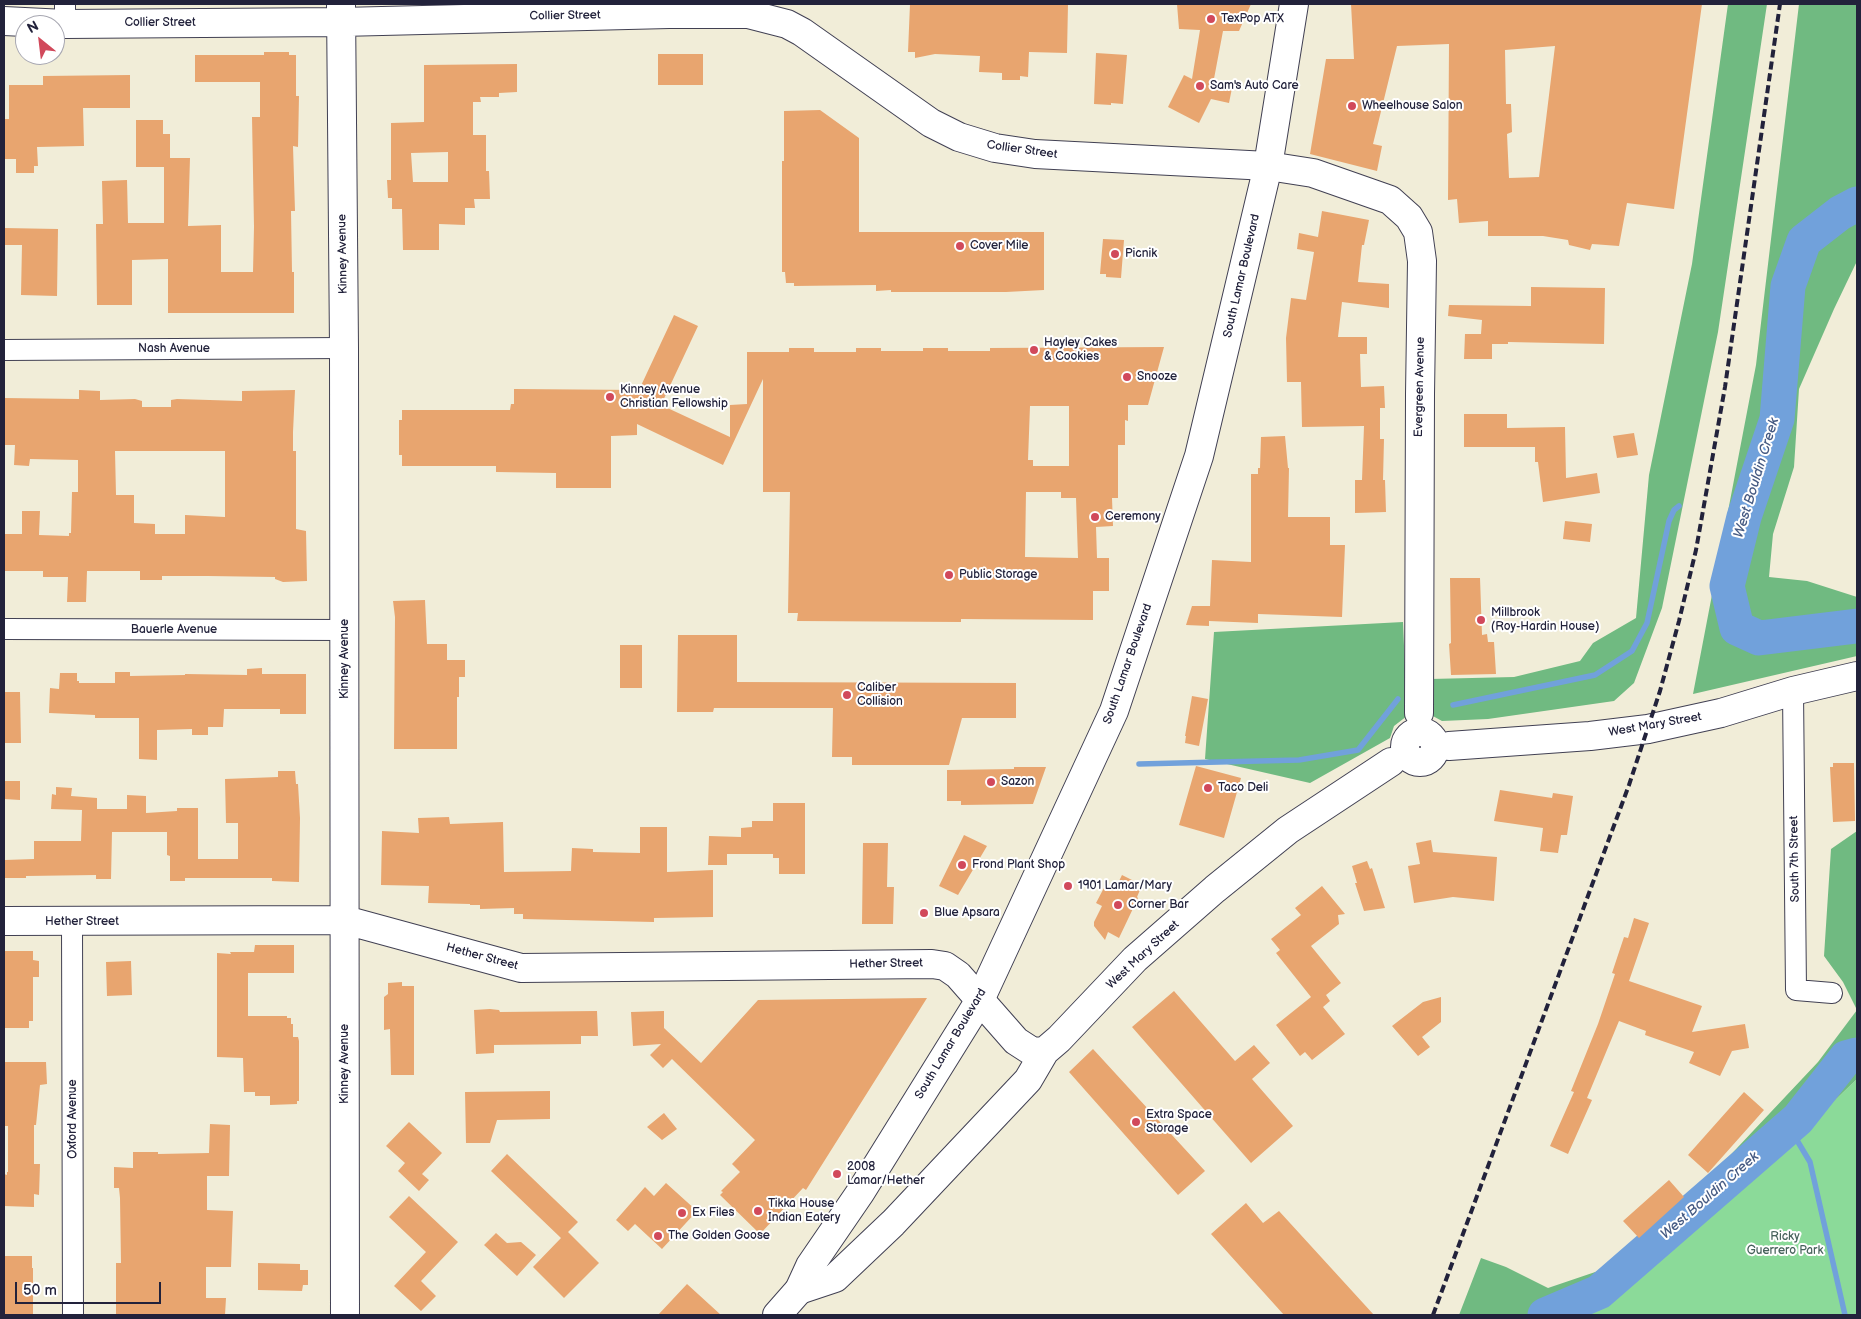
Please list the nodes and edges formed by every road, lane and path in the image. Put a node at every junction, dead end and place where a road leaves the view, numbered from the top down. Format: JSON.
{"nodes":[{"id":1,"x":1294,"y":4,"type":"edge"},
{"id":2,"x":341,"y":13,"type":"edge"},
{"id":3,"x":65,"y":14,"type":"edge"},
{"id":4,"x":4,"y":21,"type":"edge"},
{"id":5,"x":1268,"y":166,"type":"junction"},
{"id":6,"x":344,"y":348,"type":"junction"},
{"id":7,"x":4,"y":350,"type":"edge"},
{"id":8,"x":4,"y":630,"type":"edge"},
{"id":9,"x":345,"y":630,"type":"junction"},
{"id":10,"x":1857,"y":676,"type":"edge"},
{"id":11,"x":1793,"y":692,"type":"junction"},
{"id":12,"x":1420,"y":743,"type":"junction"},
{"id":13,"x":345,"y":920,"type":"junction"},
{"id":14,"x":4,"y":921,"type":"edge"},
{"id":15,"x":72,"y":922,"type":"junction"},
{"id":16,"x":1832,"y":993,"type":"dead end"},
{"id":17,"x":980,"y":1000,"type":"junction"},
{"id":18,"x":1045,"y":1051,"type":"junction"},
{"id":19,"x":799,"y":1290,"type":"junction"},
{"id":20,"x":74,"y":1315,"type":"edge"},
{"id":21,"x":345,"y":1315,"type":"edge"},
{"id":22,"x":777,"y":1315,"type":"edge"}],
"edges":[{"from":1,"to":5,"type":"street","name":"South Lamar Boulevard"},
{"from":2,"to":3,"type":"street","name":"Collier Street"},
{"from":2,"to":5,"type":"street","name":"Collier Street"},
{"from":2,"to":6,"type":"street","name":"Kinney Avenue"},
{"from":3,"to":4,"type":"street","name":"Collier Street"},
{"from":5,"to":12,"type":"street","name":"Evergreen Avenue"},
{"from":5,"to":17,"type":"street","name":"South Lamar Boulevard"},
{"from":6,"to":7,"type":"street","name":"Nash Avenue"},
{"from":6,"to":9,"type":"street","name":"Kinney Avenue"},
{"from":8,"to":9,"type":"street","name":"Bauerle Avenue"},
{"from":9,"to":13,"type":"street","name":"Kinney Avenue"},
{"from":10,"to":11,"type":"street","name":"West Mary Street"},
{"from":11,"to":12,"type":"street","name":"West Mary Street"},
{"from":11,"to":16,"type":"street","name":"South 7th Street"},
{"from":12,"to":18,"type":"street","name":"West Mary Street"},
{"from":13,"to":15,"type":"street","name":"Hether Street"},
{"from":13,"to":17,"type":"street","name":"Hether Street"},
{"from":13,"to":21,"type":"street","name":"Kinney Avenue"},
{"from":14,"to":15,"type":"street","name":"Hether Street"},
{"from":15,"to":20,"type":"street","name":"Oxford Avenue"},
{"from":17,"to":18,"type":"street"},
{"from":17,"to":19,"type":"street","name":"South Lamar Boulevard"},
{"from":18,"to":19,"type":"street","name":"West Mary Street"},
{"from":19,"to":22,"type":"street","name":"South Lamar Boulevard"}]}
